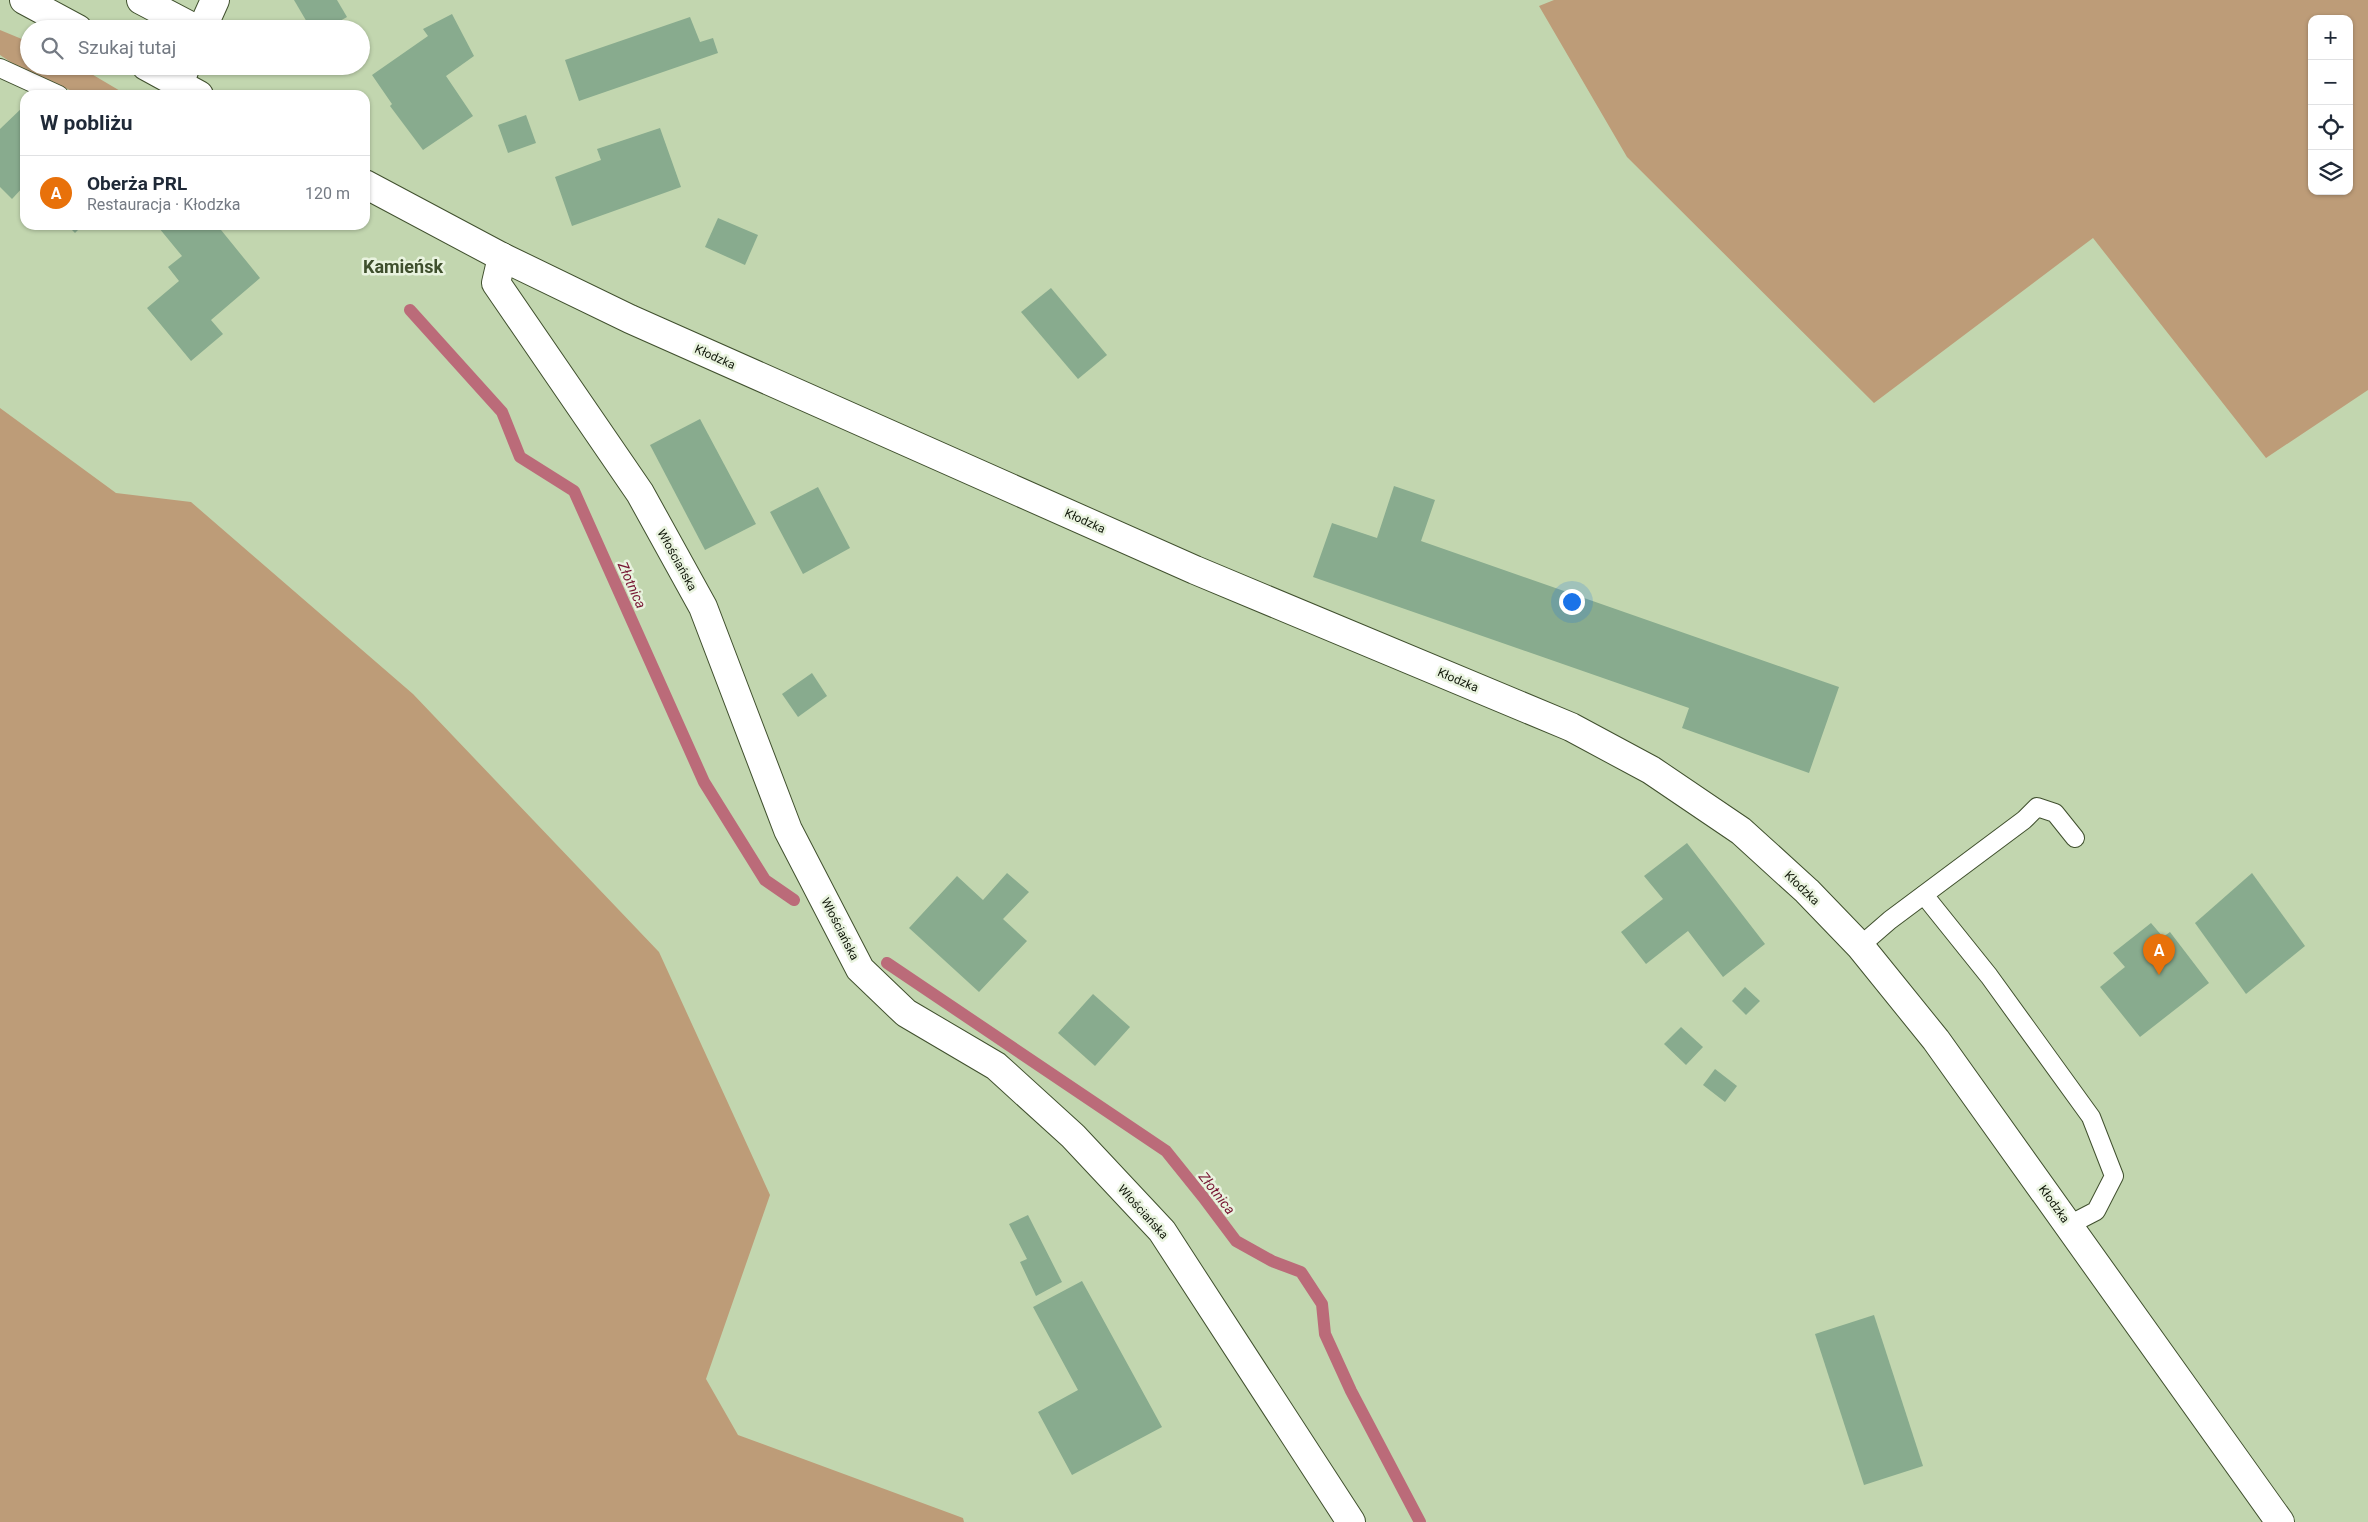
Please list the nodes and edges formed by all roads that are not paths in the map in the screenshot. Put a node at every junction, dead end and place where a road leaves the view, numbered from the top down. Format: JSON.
{"nodes":[{"id":1,"x":24,"y":0,"type":"edge"},
{"id":2,"x":141,"y":0,"type":"edge"},
{"id":3,"x":215,"y":0,"type":"edge"},
{"id":4,"x":61,"y":20,"type":"edge"},
{"id":5,"x":179,"y":20,"type":"edge"},
{"id":6,"x":206,"y":20,"type":"edge"},
{"id":7,"x":0,"y":68,"type":"edge"},
{"id":8,"x":170,"y":75,"type":"edge"},
{"id":9,"x":188,"y":82,"type":"edge"},
{"id":10,"x":47,"y":90,"type":"edge"},
{"id":11,"x":370,"y":187,"type":"edge"},
{"id":12,"x":502,"y":256,"type":"junction"},
{"id":13,"x":2075,"y":838,"type":"dead end"},
{"id":14,"x":1924,"y":895,"type":"junction"},
{"id":15,"x":1860,"y":946,"type":"junction"},
{"id":16,"x":2069,"y":1225,"type":"junction"},
{"id":17,"x":1351,"y":1522,"type":"edge"},
{"id":18,"x":2280,"y":1522,"type":"edge"}],
"edges":[{"from":1,"to":4,"type":"main road"},
{"from":2,"to":5,"type":"main road"},
{"from":3,"to":6,"type":"main road"},
{"from":7,"to":10,"type":"lane"},
{"from":8,"to":9,"type":"main road"},
{"from":11,"to":12,"type":"main road","name":"Kłodzka"},
{"from":12,"to":15,"type":"main road","name":"Kłodzka"},
{"from":12,"to":17,"type":"main road","name":"Włościańska"},
{"from":13,"to":14,"type":"lane"},
{"from":14,"to":15,"type":"lane"},
{"from":14,"to":16,"type":"lane"},
{"from":15,"to":16,"type":"main road","name":"Kłodzka"},
{"from":16,"to":18,"type":"main road","name":"Kłodzka"}]}
